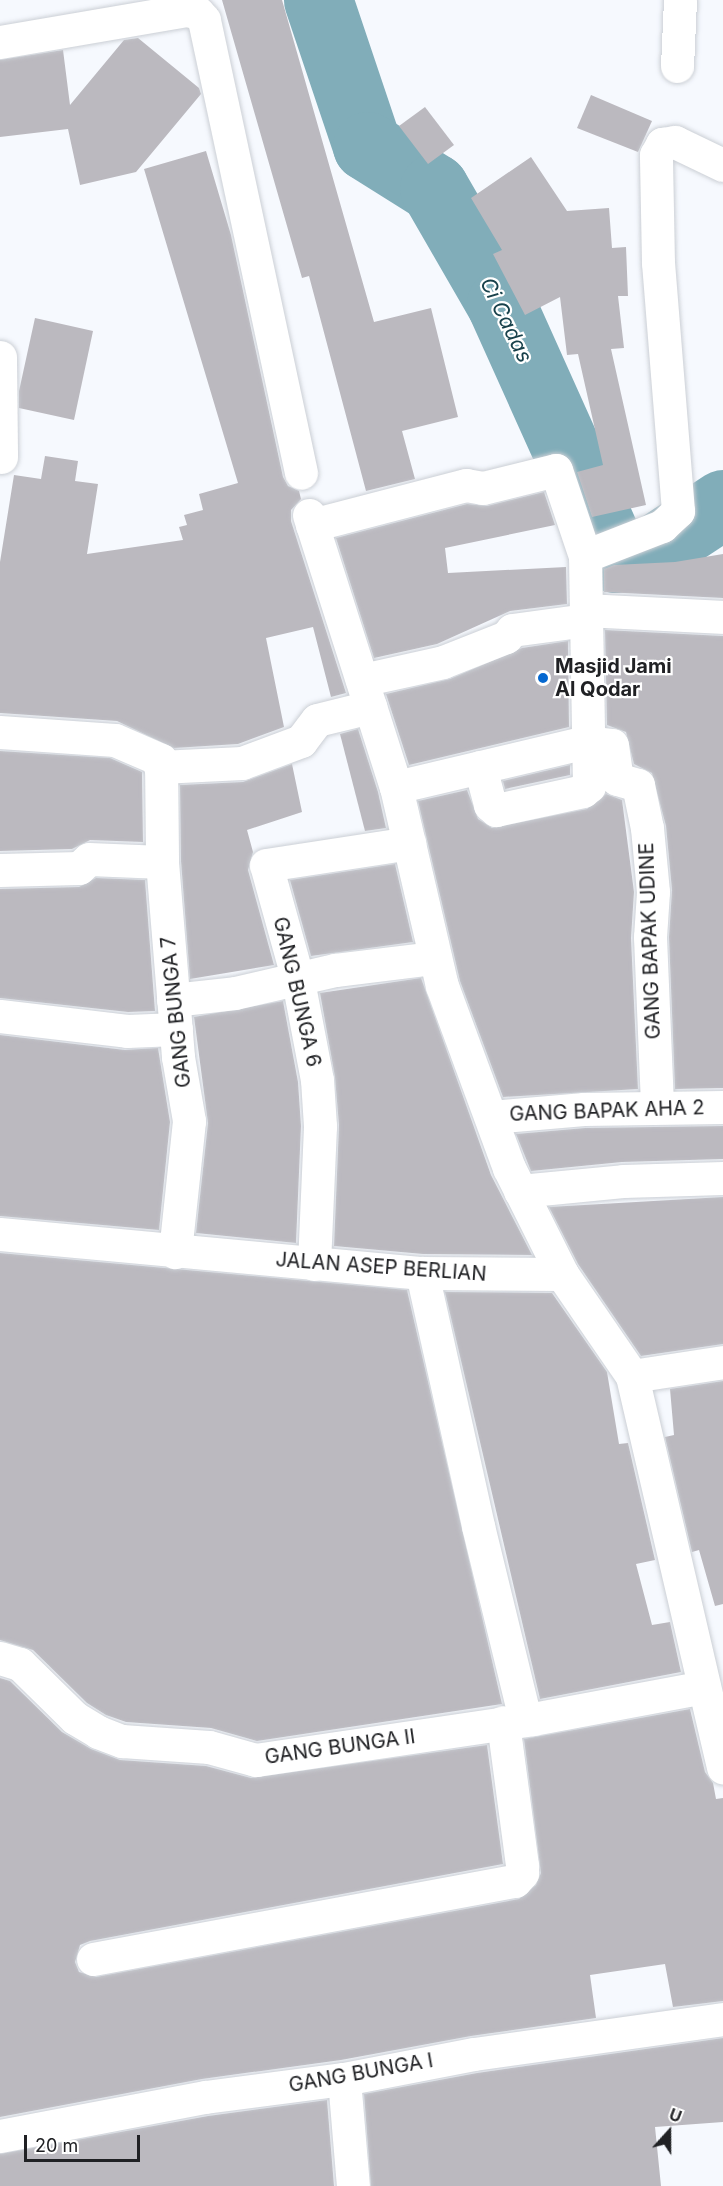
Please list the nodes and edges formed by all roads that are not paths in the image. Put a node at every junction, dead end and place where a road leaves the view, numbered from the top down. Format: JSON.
{"nodes":[{"id":1,"x":680,"y":0,"type":"edge"},
{"id":2,"x":102,"y":12,"type":"edge"},
{"id":3,"x":0,"y":42,"type":"edge"},
{"id":4,"x":677,"y":66,"type":"dead end"},
{"id":5,"x":723,"y":165,"type":"edge"},
{"id":6,"x":0,"y":357,"type":"edge"},
{"id":7,"x":1,"y":457,"type":"edge"},
{"id":8,"x":301,"y":472,"type":"dead end"},
{"id":9,"x":602,"y":550,"type":"junction"},
{"id":10,"x":587,"y":615,"type":"junction"},
{"id":11,"x":723,"y":617,"type":"edge"},
{"id":12,"x":366,"y":693,"type":"junction"},
{"id":13,"x":0,"y":732,"type":"edge"},
{"id":14,"x":587,"y":742,"type":"junction"},
{"id":15,"x":480,"y":767,"type":"junction"},
{"id":16,"x":160,"y":769,"type":"junction"},
{"id":17,"x":396,"y":787,"type":"junction"},
{"id":18,"x":409,"y":843,"type":"junction"},
{"id":19,"x":162,"y":862,"type":"junction"},
{"id":20,"x":0,"y":870,"type":"edge"},
{"id":21,"x":434,"y":957,"type":"junction"},
{"id":22,"x":298,"y":980,"type":"junction"},
{"id":23,"x":174,"y":1015,"type":"junction"},
{"id":24,"x":0,"y":1016,"type":"edge"},
{"id":25,"x":657,"y":1107,"type":"junction"},
{"id":26,"x":723,"y":1107,"type":"edge"},
{"id":27,"x":490,"y":1117,"type":"junction"},
{"id":28,"x":723,"y":1178,"type":"edge"},
{"id":29,"x":520,"y":1191,"type":"junction"},
{"id":30,"x":0,"y":1234,"type":"edge"},
{"id":31,"x":175,"y":1251,"type":"junction"},
{"id":32,"x":314,"y":1264,"type":"junction"},
{"id":33,"x":422,"y":1273,"type":"junction"},
{"id":34,"x":562,"y":1274,"type":"junction"},
{"id":35,"x":723,"y":1362,"type":"edge"},
{"id":36,"x":632,"y":1376,"type":"junction"},
{"id":37,"x":0,"y":1658,"type":"edge"},
{"id":38,"x":704,"y":1688,"type":"junction"},
{"id":39,"x":516,"y":1720,"type":"junction"},
{"id":40,"x":723,"y":1768,"type":"edge"},
{"id":41,"x":93,"y":1959,"type":"dead end"},
{"id":42,"x":723,"y":2019,"type":"edge"},
{"id":43,"x":344,"y":2079,"type":"junction"},
{"id":44,"x":0,"y":2136,"type":"edge"},
{"id":45,"x":353,"y":2186,"type":"edge"}],
"edges":[{"from":1,"to":4,"type":"street"},
{"from":2,"to":3,"type":"street"},
{"from":2,"to":8,"type":"street"},
{"from":5,"to":9,"type":"street"},
{"from":6,"to":7,"type":"street"},
{"from":9,"to":10,"type":"street"},
{"from":9,"to":12,"type":"street"},
{"from":10,"to":11,"type":"street"},
{"from":10,"to":12,"type":"street"},
{"from":10,"to":14,"type":"street"},
{"from":12,"to":16,"type":"street"},
{"from":12,"to":17,"type":"street"},
{"from":13,"to":16,"type":"street"},
{"from":14,"to":15,"type":"street"},
{"from":14,"to":15,"type":"street"},
{"from":14,"to":25,"type":"street","name":"GANG BAPAK UDINE"},
{"from":15,"to":17,"type":"street"},
{"from":16,"to":19,"type":"street","name":"GANG BUNGA 7"},
{"from":17,"to":18,"type":"street"},
{"from":18,"to":21,"type":"street"},
{"from":18,"to":22,"type":"street","name":"GANG BUNGA 6"},
{"from":19,"to":20,"type":"street"},
{"from":19,"to":23,"type":"street","name":"GANG BUNGA 7"},
{"from":21,"to":22,"type":"street"},
{"from":21,"to":27,"type":"street"},
{"from":22,"to":23,"type":"street"},
{"from":22,"to":32,"type":"street","name":"GANG BUNGA 6"},
{"from":23,"to":24,"type":"street"},
{"from":23,"to":31,"type":"street","name":"GANG BUNGA 7"},
{"from":25,"to":26,"type":"street","name":"GANG BAPAK AHA 2"},
{"from":25,"to":27,"type":"street","name":"GANG BAPAK AHA 2"},
{"from":27,"to":29,"type":"street"},
{"from":28,"to":29,"type":"street"},
{"from":29,"to":34,"type":"street"},
{"from":30,"to":31,"type":"street","name":"JALAN ASEP BERLIAN"},
{"from":31,"to":32,"type":"street","name":"JALAN ASEP BERLIAN"},
{"from":32,"to":33,"type":"street","name":"JALAN ASEP BERLIAN"},
{"from":33,"to":34,"type":"street","name":"JALAN ASEP BERLIAN"},
{"from":33,"to":39,"type":"street"},
{"from":34,"to":36,"type":"street"},
{"from":35,"to":36,"type":"street"},
{"from":36,"to":38,"type":"street"},
{"from":37,"to":39,"type":"street","name":"GANG BUNGA II"},
{"from":38,"to":39,"type":"street","name":"GANG BUNGA II"},
{"from":38,"to":40,"type":"street"},
{"from":39,"to":41,"type":"street"},
{"from":42,"to":43,"type":"street","name":"GANG BUNGA I"},
{"from":43,"to":44,"type":"street","name":"GANG BUNGA I"},
{"from":43,"to":45,"type":"street"}]}
